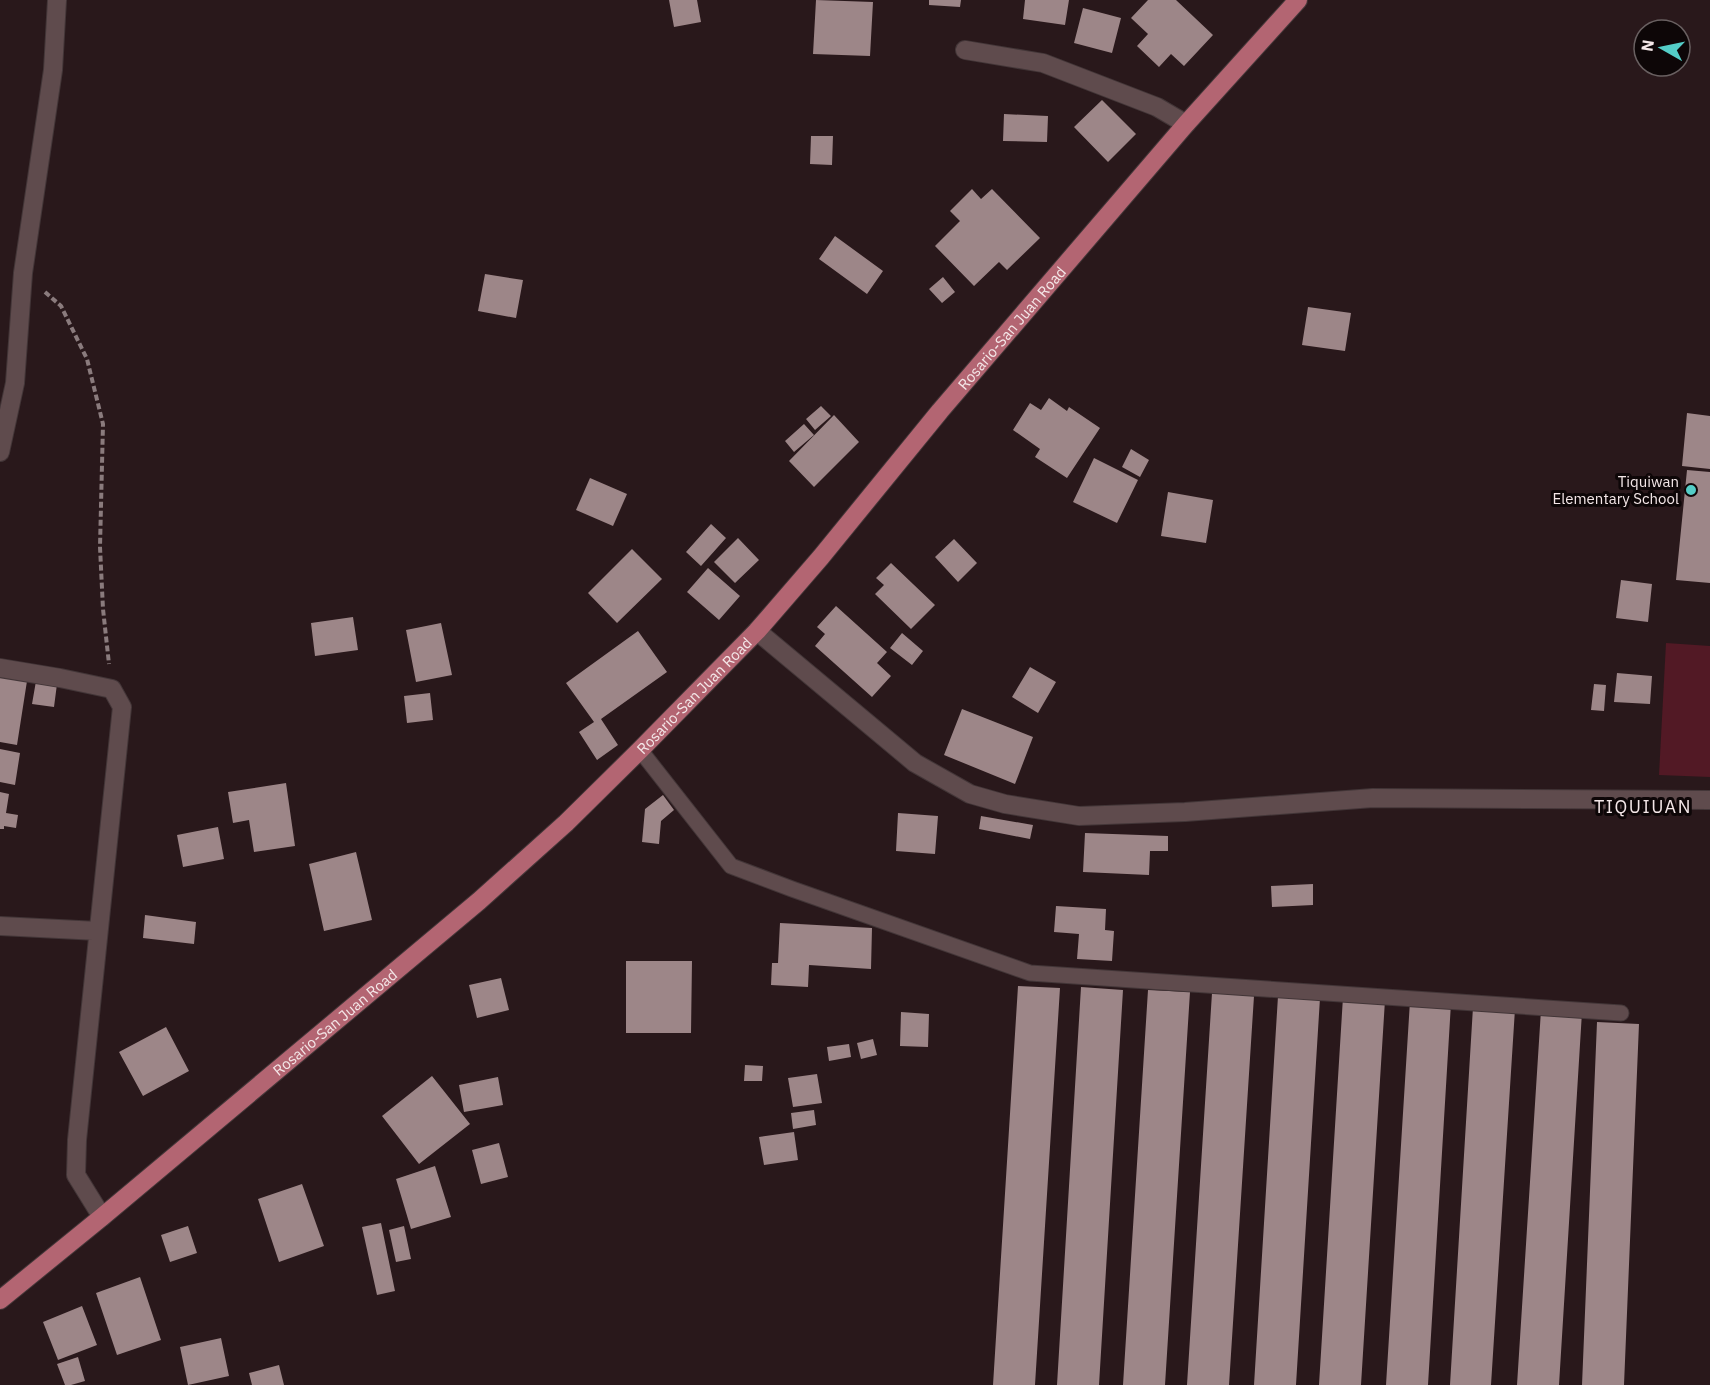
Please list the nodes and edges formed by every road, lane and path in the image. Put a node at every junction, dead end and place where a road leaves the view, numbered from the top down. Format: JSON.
{"nodes":[{"id":1,"x":57,"y":0,"type":"edge"},
{"id":2,"x":1298,"y":0,"type":"edge"},
{"id":3,"x":965,"y":50,"type":"dead end"},
{"id":4,"x":1185,"y":124,"type":"junction"},
{"id":5,"x":23,"y":273,"type":"junction"},
{"id":6,"x":0,"y":452,"type":"edge"},
{"id":7,"x":757,"y":631,"type":"junction"},
{"id":8,"x":0,"y":668,"type":"edge"},
{"id":9,"x":112,"y":689,"type":"junction"},
{"id":10,"x":639,"y":750,"type":"junction"},
{"id":11,"x":1710,"y":800,"type":"edge"},
{"id":12,"x":0,"y":926,"type":"edge"},
{"id":13,"x":98,"y":931,"type":"junction"},
{"id":14,"x":1621,"y":1013,"type":"dead end"},
{"id":15,"x":102,"y":1217,"type":"junction"},
{"id":16,"x":0,"y":1300,"type":"edge"}],
"edges":[{"from":1,"to":5,"type":"street"},
{"from":2,"to":4,"type":"main road","name":"Rosario-San Juan Road"},
{"from":3,"to":4,"type":"street"},
{"from":4,"to":7,"type":"main road","name":"Rosario-San Juan Road"},
{"from":5,"to":6,"type":"street"},
{"from":5,"to":9,"type":"path"},
{"from":7,"to":10,"type":"main road","name":"Rosario-San Juan Road"},
{"from":7,"to":11,"type":"street"},
{"from":8,"to":9,"type":"street"},
{"from":9,"to":13,"type":"street"},
{"from":10,"to":14,"type":"lane"},
{"from":10,"to":15,"type":"main road","name":"Rosario-San Juan Road"},
{"from":12,"to":13,"type":"street"},
{"from":13,"to":15,"type":"street"},
{"from":15,"to":16,"type":"main road","name":"Rosario-San Juan Road"}]}
